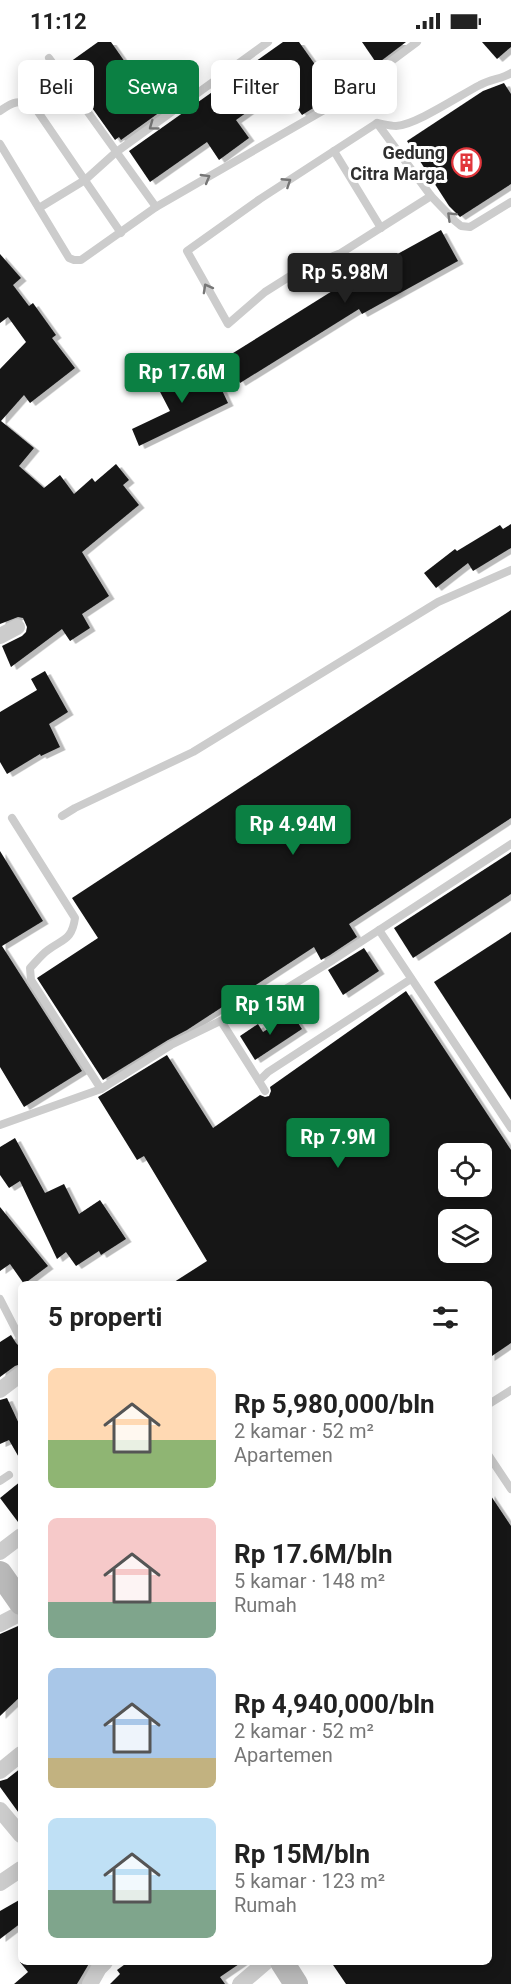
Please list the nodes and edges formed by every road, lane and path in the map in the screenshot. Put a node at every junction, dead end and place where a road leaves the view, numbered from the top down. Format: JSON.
{"nodes":[{"id":1,"x":268,"y":42,"type":"edge"},
{"id":2,"x":417,"y":42,"type":"edge"},
{"id":3,"x":49,"y":58,"type":"dead end"},
{"id":4,"x":509,"y":77,"type":"edge"},
{"id":5,"x":0,"y":111,"type":"edge"},
{"id":6,"x":377,"y":123,"type":"junction"},
{"id":7,"x":0,"y":144,"type":"edge"},
{"id":8,"x":334,"y":151,"type":"junction"},
{"id":9,"x":115,"y":153,"type":"junction"},
{"id":10,"x":84,"y":180,"type":"junction"},
{"id":11,"x":431,"y":196,"type":"junction"},
{"id":12,"x":511,"y":202,"type":"edge"},
{"id":13,"x":156,"y":207,"type":"junction"},
{"id":14,"x":39,"y":208,"type":"junction"},
{"id":15,"x":381,"y":228,"type":"junction"},
{"id":16,"x":121,"y":233,"type":"junction"},
{"id":17,"x":511,"y":570,"type":"edge"},
{"id":18,"x":17,"y":627,"type":"dead end"},
{"id":19,"x":0,"y":636,"type":"edge"},
{"id":20,"x":62,"y":816,"type":"dead end"},
{"id":21,"x":12,"y":818,"type":"dead end"},
{"id":22,"x":511,"y":844,"type":"edge"},
{"id":23,"x":379,"y":930,"type":"junction"},
{"id":24,"x":411,"y":979,"type":"junction"},
{"id":25,"x":221,"y":1021,"type":"junction"},
{"id":26,"x":259,"y":1081,"type":"junction"},
{"id":27,"x":101,"y":1089,"type":"junction"},
{"id":28,"x":265,"y":1091,"type":"dead end"},
{"id":29,"x":0,"y":1125,"type":"edge"},
{"id":30,"x":511,"y":1128,"type":"edge"},
{"id":31,"x":0,"y":1299,"type":"edge"},
{"id":32,"x":18,"y":1334,"type":"edge"},
{"id":33,"x":18,"y":1376,"type":"edge"},
{"id":34,"x":0,"y":1390,"type":"edge"},
{"id":35,"x":511,"y":1390,"type":"edge"},
{"id":36,"x":492,"y":1402,"type":"edge"},
{"id":37,"x":492,"y":1460,"type":"edge"},
{"id":38,"x":9,"y":1475,"type":"dead end"},
{"id":39,"x":0,"y":1481,"type":"edge"},
{"id":40,"x":511,"y":1489,"type":"edge"},
{"id":41,"x":18,"y":1538,"type":"edge"},
{"id":42,"x":0,"y":1552,"type":"edge"},
{"id":43,"x":18,"y":1614,"type":"edge"},
{"id":44,"x":0,"y":1624,"type":"edge"},
{"id":45,"x":18,"y":1756,"type":"edge"},
{"id":46,"x":0,"y":1771,"type":"edge"},
{"id":47,"x":0,"y":1810,"type":"edge"},
{"id":48,"x":18,"y":1831,"type":"edge"},
{"id":49,"x":18,"y":1871,"type":"edge"},
{"id":50,"x":0,"y":1883,"type":"edge"},
{"id":51,"x":101,"y":1965,"type":"edge"},
{"id":52,"x":262,"y":1965,"type":"edge"},
{"id":53,"x":284,"y":1965,"type":"edge"},
{"id":54,"x":90,"y":1984,"type":"edge"},
{"id":55,"x":240,"y":1984,"type":"edge"},
{"id":56,"x":296,"y":1984,"type":"edge"}],
"edges":[{"from":1,"to":9,"type":"lane","one_way":true},
{"from":13,"to":2,"type":"lane","one_way":true},
{"from":3,"to":9,"type":"lane"},
{"from":4,"to":6,"type":"lane"},
{"from":5,"to":10,"type":"lane"},
{"from":6,"to":8,"type":"lane"},
{"from":6,"to":11,"type":"lane"},
{"from":7,"to":14,"type":"lane"},
{"from":8,"to":15,"type":"lane"},
{"from":15,"to":8,"type":"lane","one_way":true},
{"from":9,"to":10,"type":"lane"},
{"from":9,"to":13,"type":"lane"},
{"from":10,"to":14,"type":"lane"},
{"from":10,"to":16,"type":"lane"},
{"from":12,"to":11,"type":"lane","one_way":true},
{"from":11,"to":15,"type":"lane"},
{"from":13,"to":16,"type":"lane"},
{"from":14,"to":16,"type":"lane"},
{"from":17,"to":20,"type":"lane"},
{"from":18,"to":19,"type":"street"},
{"from":21,"to":27,"type":"lane"},
{"from":22,"to":23,"type":"lane"},
{"from":23,"to":24,"type":"lane"},
{"from":23,"to":25,"type":"lane"},
{"from":24,"to":26,"type":"lane"},
{"from":24,"to":30,"type":"lane"},
{"from":25,"to":26,"type":"lane"},
{"from":25,"to":27,"type":"lane"},
{"from":26,"to":28,"type":"lane"},
{"from":27,"to":29,"type":"lane"},
{"from":31,"to":32,"type":"lane"},
{"from":33,"to":34,"type":"street"},
{"from":35,"to":36,"type":"lane"},
{"from":37,"to":40,"type":"lane"},
{"from":38,"to":39,"type":"lane"},
{"from":41,"to":42,"type":"street"},
{"from":43,"to":44,"type":"street"},
{"from":45,"to":46,"type":"street"},
{"from":47,"to":48,"type":"street"},
{"from":49,"to":50,"type":"street"},
{"from":51,"to":54,"type":"street"},
{"from":52,"to":55,"type":"street"},
{"from":53,"to":56,"type":"street"}]}
